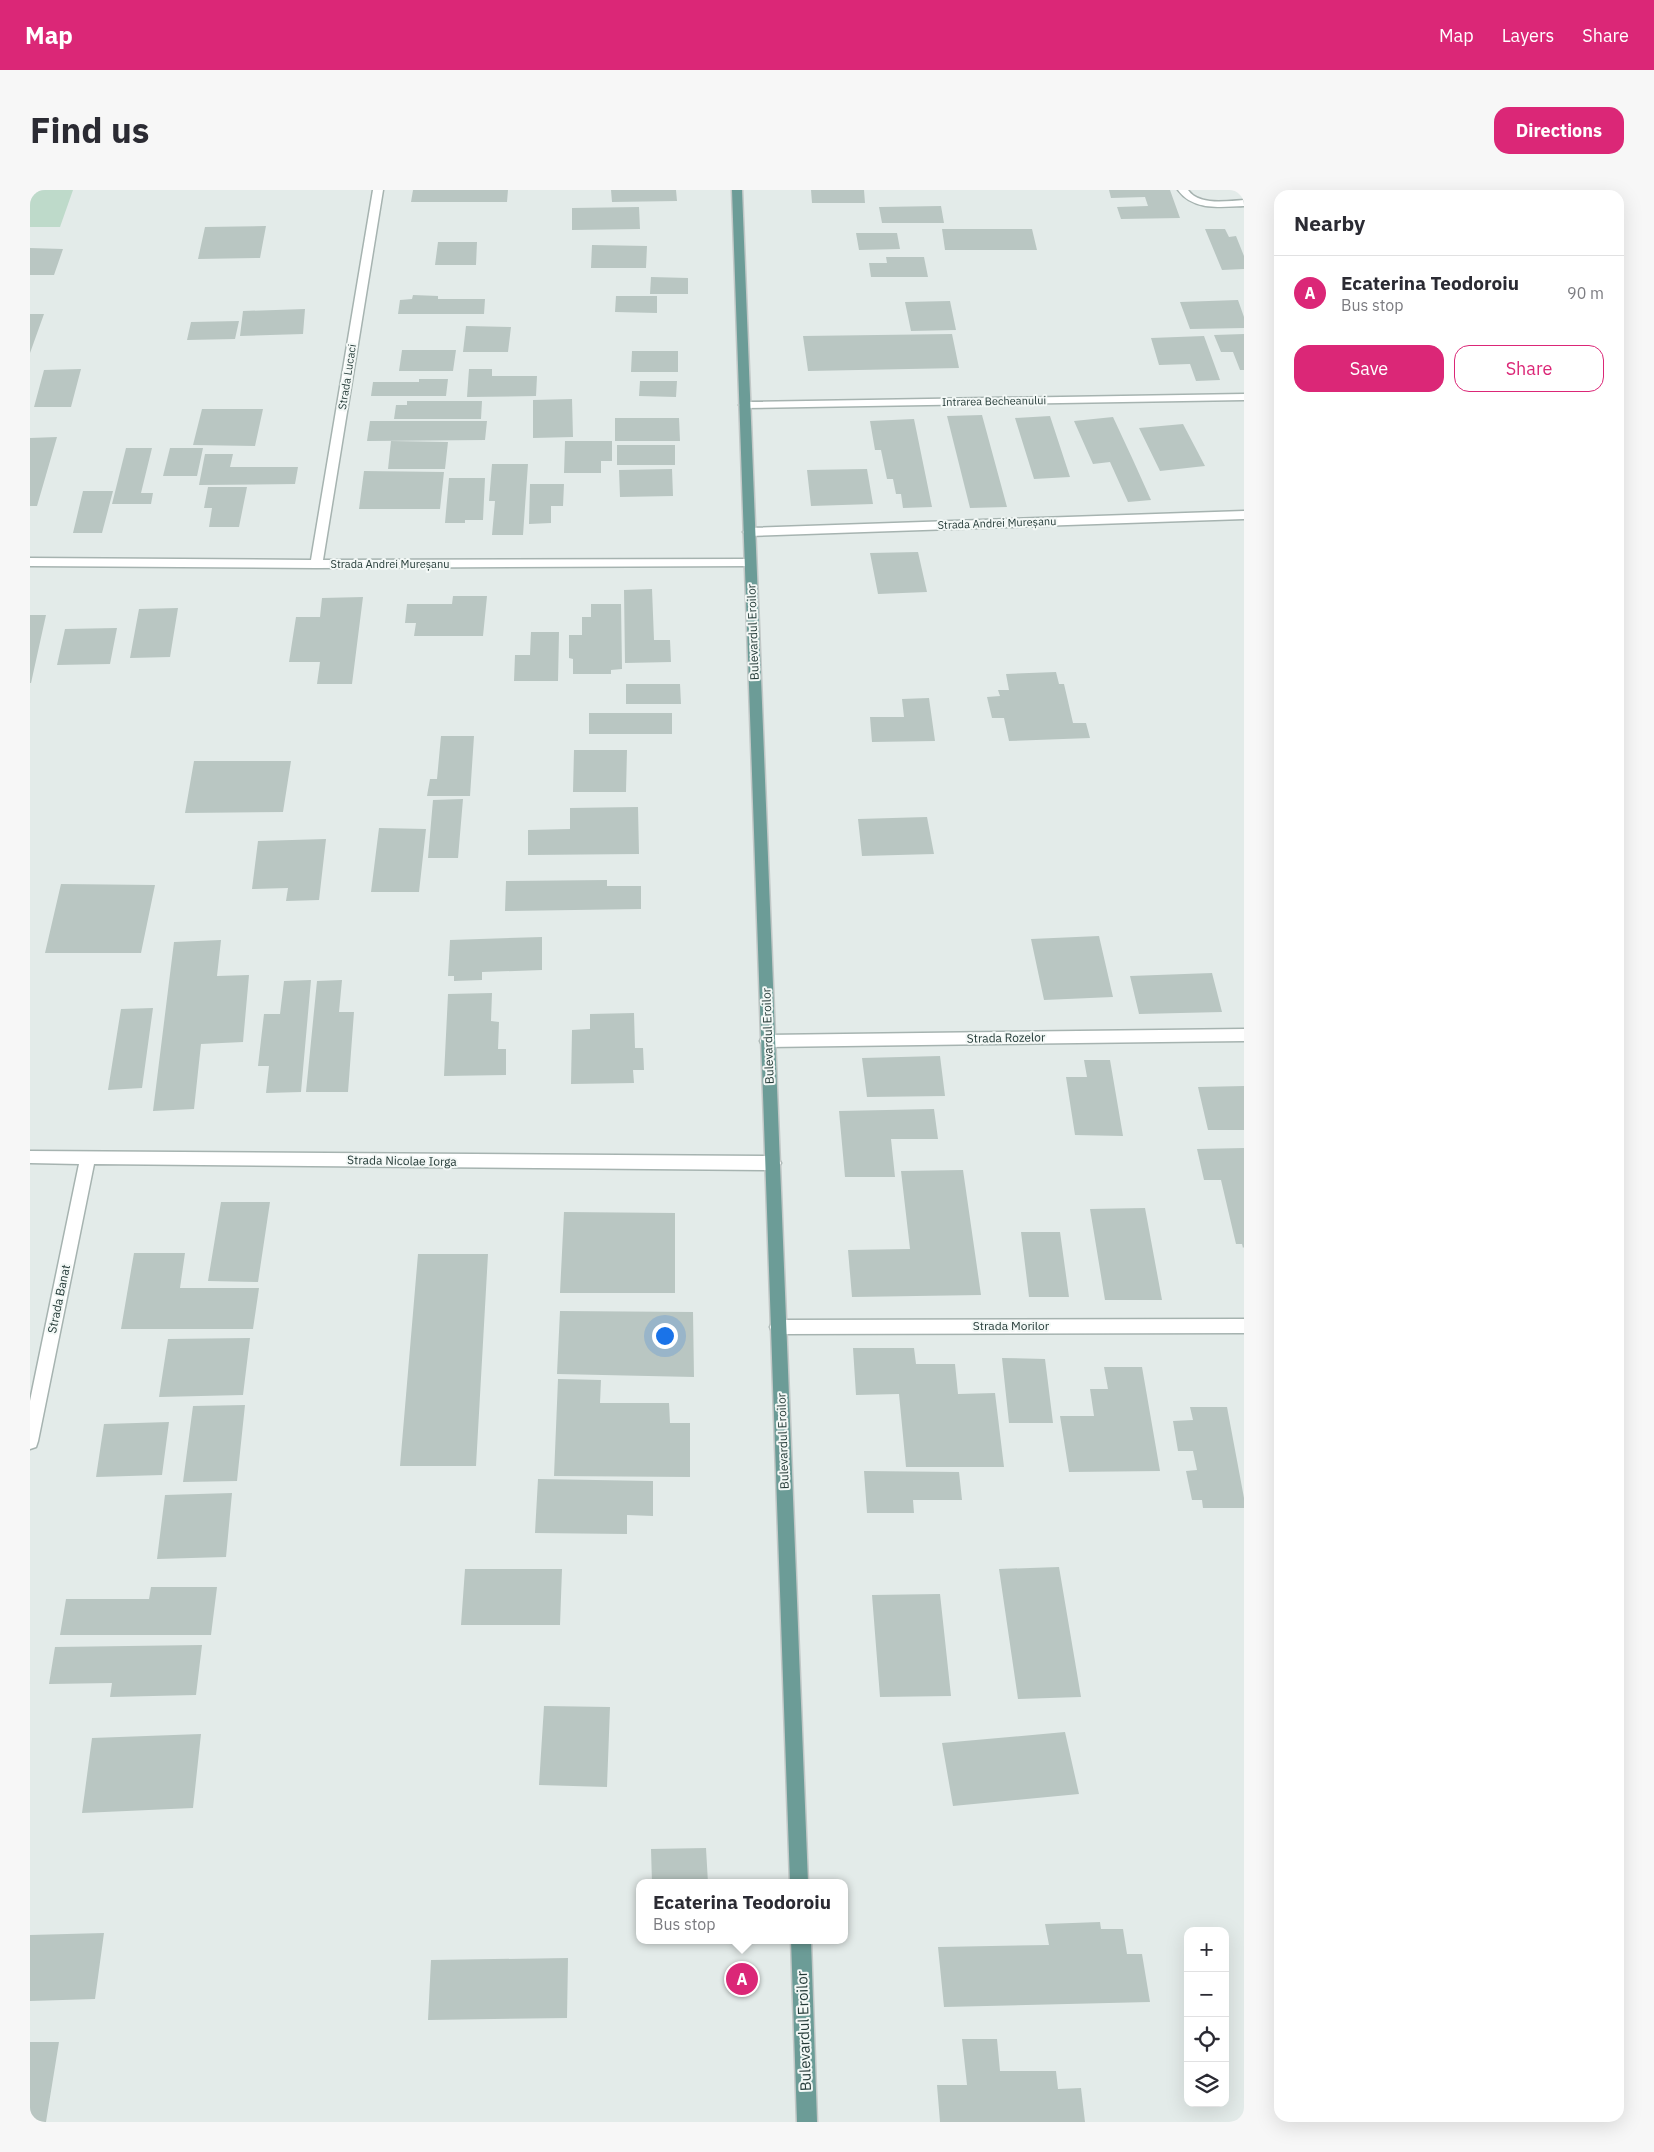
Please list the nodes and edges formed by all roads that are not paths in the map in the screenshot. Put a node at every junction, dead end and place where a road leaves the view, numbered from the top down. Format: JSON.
{"nodes":[{"id":1,"x":378,"y":190,"type":"edge"},
{"id":2,"x":737,"y":190,"type":"edge"},
{"id":3,"x":1183,"y":190,"type":"edge"},
{"id":4,"x":1244,"y":203,"type":"edge"},
{"id":5,"x":1244,"y":397,"type":"edge"},
{"id":6,"x":744,"y":406,"type":"junction"},
{"id":7,"x":1244,"y":515,"type":"edge"},
{"id":8,"x":749,"y":532,"type":"junction"},
{"id":9,"x":30,"y":562,"type":"edge"},
{"id":10,"x":750,"y":563,"type":"junction"},
{"id":11,"x":316,"y":564,"type":"junction"},
{"id":12,"x":1244,"y":1035,"type":"edge"},
{"id":13,"x":768,"y":1041,"type":"junction"},
{"id":14,"x":30,"y":1157,"type":"edge"},
{"id":15,"x":88,"y":1157,"type":"junction"},
{"id":16,"x":773,"y":1164,"type":"junction"},
{"id":17,"x":778,"y":1326,"type":"junction"},
{"id":18,"x":1244,"y":1326,"type":"edge"},
{"id":19,"x":30,"y":1442,"type":"edge"},
{"id":20,"x":799,"y":1879,"type":"edge"},
{"id":21,"x":801,"y":1944,"type":"edge"},
{"id":22,"x":808,"y":2122,"type":"edge"}],
"edges":[{"from":1,"to":11,"type":"street","name":"Strada Lucaci"},
{"from":2,"to":6,"type":"main road","name":"Bulevardul Eroilor"},
{"from":3,"to":4,"type":"street"},
{"from":5,"to":6,"type":"street","name":"Intrarea Becheanului"},
{"from":6,"to":8,"type":"main road","name":"Bulevardul Eroilor"},
{"from":7,"to":8,"type":"street","name":"Strada Andrei Mureșanu"},
{"from":8,"to":10,"type":"main road","name":"Bulevardul Eroilor"},
{"from":9,"to":11,"type":"street","name":"Strada Andrei Mureșanu"},
{"from":10,"to":11,"type":"street","name":"Strada Andrei Mureșanu"},
{"from":10,"to":13,"type":"main road","name":"Bulevardul Eroilor"},
{"from":12,"to":13,"type":"street","name":"Strada Rozelor"},
{"from":13,"to":16,"type":"main road","name":"Bulevardul Eroilor"},
{"from":14,"to":15,"type":"street","name":"Strada Nicolae Iorga"},
{"from":15,"to":16,"type":"street","name":"Strada Nicolae Iorga"},
{"from":15,"to":19,"type":"street","name":"Strada Banat"},
{"from":16,"to":17,"type":"main road","name":"Bulevardul Eroilor"},
{"from":17,"to":18,"type":"street","name":"Strada Morilor"},
{"from":17,"to":20,"type":"main road","name":"Bulevardul Eroilor"},
{"from":21,"to":22,"type":"main road","name":"Bulevardul Eroilor"}]}
